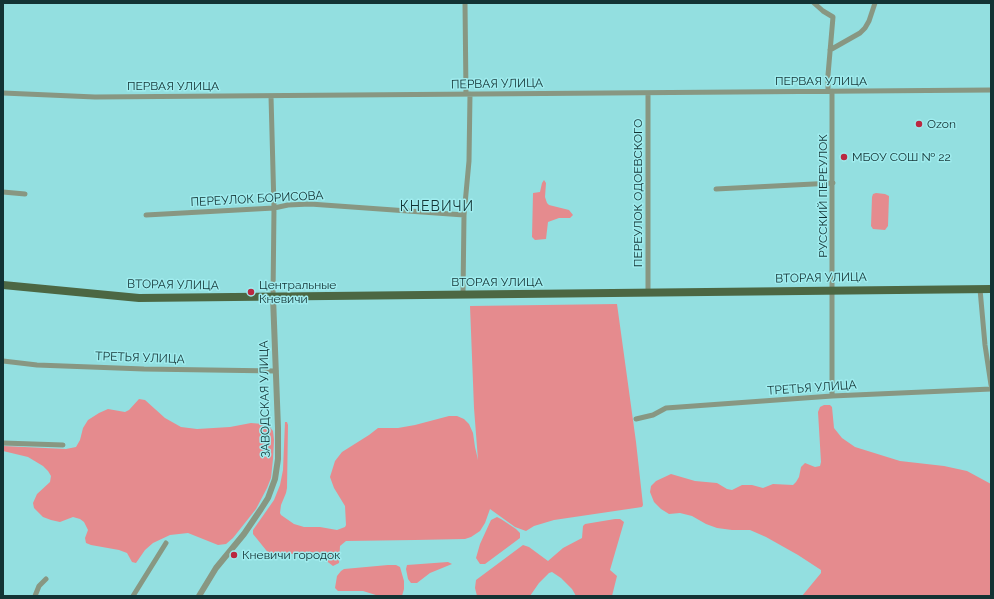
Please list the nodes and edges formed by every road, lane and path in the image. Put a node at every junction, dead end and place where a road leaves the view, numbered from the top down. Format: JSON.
{"nodes":[{"id":1,"x":465,"y":3,"type":"edge"},
{"id":2,"x":814,"y":3,"type":"edge"},
{"id":3,"x":874,"y":3,"type":"edge"},
{"id":4,"x":830,"y":50,"type":"junction"},
{"id":5,"x":991,"y":90,"type":"edge"},
{"id":6,"x":830,"y":91,"type":"junction"},
{"id":7,"x":648,"y":92,"type":"junction"},
{"id":8,"x":3,"y":93,"type":"edge"},
{"id":9,"x":468,"y":94,"type":"junction"},
{"id":10,"x":271,"y":96,"type":"junction"},
{"id":11,"x":833,"y":183,"type":"junction"},
{"id":12,"x":716,"y":189,"type":"dead end"},
{"id":13,"x":3,"y":192,"type":"edge"},
{"id":14,"x":25,"y":194,"type":"dead end"},
{"id":15,"x":274,"y":208,"type":"junction"},
{"id":16,"x":146,"y":215,"type":"dead end"},
{"id":17,"x":464,"y":215,"type":"junction"},
{"id":18,"x":3,"y":285,"type":"edge"},
{"id":19,"x":980,"y":289,"type":"junction"},
{"id":20,"x":991,"y":289,"type":"edge"},
{"id":21,"x":833,"y":290,"type":"junction"},
{"id":22,"x":648,"y":293,"type":"junction"},
{"id":23,"x":463,"y":294,"type":"junction"},
{"id":24,"x":273,"y":297,"type":"junction"},
{"id":25,"x":3,"y":361,"type":"edge"},
{"id":26,"x":276,"y":371,"type":"junction"},
{"id":27,"x":991,"y":385,"type":"edge"},
{"id":28,"x":991,"y":389,"type":"edge"},
{"id":29,"x":832,"y":396,"type":"junction"},
{"id":30,"x":636,"y":419,"type":"dead end"},
{"id":31,"x":3,"y":443,"type":"edge"},
{"id":32,"x":63,"y":445,"type":"dead end"},
{"id":33,"x":166,"y":543,"type":"dead end"},
{"id":34,"x":46,"y":579,"type":"dead end"},
{"id":35,"x":35,"y":596,"type":"edge"},
{"id":36,"x":133,"y":596,"type":"edge"},
{"id":37,"x":199,"y":596,"type":"edge"}],
"edges":[{"from":1,"to":9,"type":"street"},
{"from":2,"to":4,"type":"street","name":"РУССКИЙ ПЕРЕУЛОК"},
{"from":3,"to":4,"type":"street"},
{"from":4,"to":6,"type":"street","name":"РУССКИЙ ПЕРЕУЛОК"},
{"from":5,"to":6,"type":"street","name":"ПЕРВАЯ УЛИЦА"},
{"from":6,"to":7,"type":"street","name":"ПЕРВАЯ УЛИЦА"},
{"from":6,"to":11,"type":"street","name":"РУССКИЙ ПЕРЕУЛОК"},
{"from":7,"to":9,"type":"street","name":"ПЕРВАЯ УЛИЦА"},
{"from":7,"to":22,"type":"street","name":"ПЕРЕУЛОК ОДОЕВСКОГО"},
{"from":8,"to":10,"type":"street","name":"ПЕРВАЯ УЛИЦА"},
{"from":9,"to":10,"type":"street","name":"ПЕРВАЯ УЛИЦА"},
{"from":9,"to":17,"type":"street"},
{"from":10,"to":15,"type":"street"},
{"from":11,"to":12,"type":"street"},
{"from":11,"to":21,"type":"street","name":"РУССКИЙ ПЕРЕУЛОК"},
{"from":13,"to":14,"type":"street"},
{"from":15,"to":16,"type":"street","name":"ПЕРЕУЛОК БОРИСОВА"},
{"from":15,"to":17,"type":"street","name":"ПЕРЕУЛОК БОРИСОВА"},
{"from":15,"to":24,"type":"street"},
{"from":17,"to":23,"type":"street"},
{"from":18,"to":24,"type":"main road","name":"ВТОРАЯ УЛИЦА"},
{"from":19,"to":20,"type":"main road","name":"ВТОРАЯ УЛИЦА"},
{"from":19,"to":21,"type":"main road","name":"ВТОРАЯ УЛИЦА"},
{"from":19,"to":27,"type":"street"},
{"from":21,"to":22,"type":"main road","name":"ВТОРАЯ УЛИЦА"},
{"from":21,"to":29,"type":"street","name":"РУССКИЙ ПЕРЕУЛОК"},
{"from":22,"to":23,"type":"main road","name":"ВТОРАЯ УЛИЦА"},
{"from":23,"to":24,"type":"main road","name":"ВТОРАЯ УЛИЦА"},
{"from":24,"to":26,"type":"street","name":"ЗАВОДСКАЯ УЛИЦА"},
{"from":25,"to":26,"type":"street","name":"ТРЕТЬЯ УЛИЦА"},
{"from":26,"to":37,"type":"street","name":"ЗАВОДСКАЯ УЛИЦА"},
{"from":28,"to":29,"type":"street","name":"ТРЕТЬЯ УЛИЦА"},
{"from":29,"to":30,"type":"street","name":"ТРЕТЬЯ УЛИЦА"},
{"from":31,"to":32,"type":"street"},
{"from":33,"to":36,"type":"street"},
{"from":34,"to":35,"type":"street"}]}
